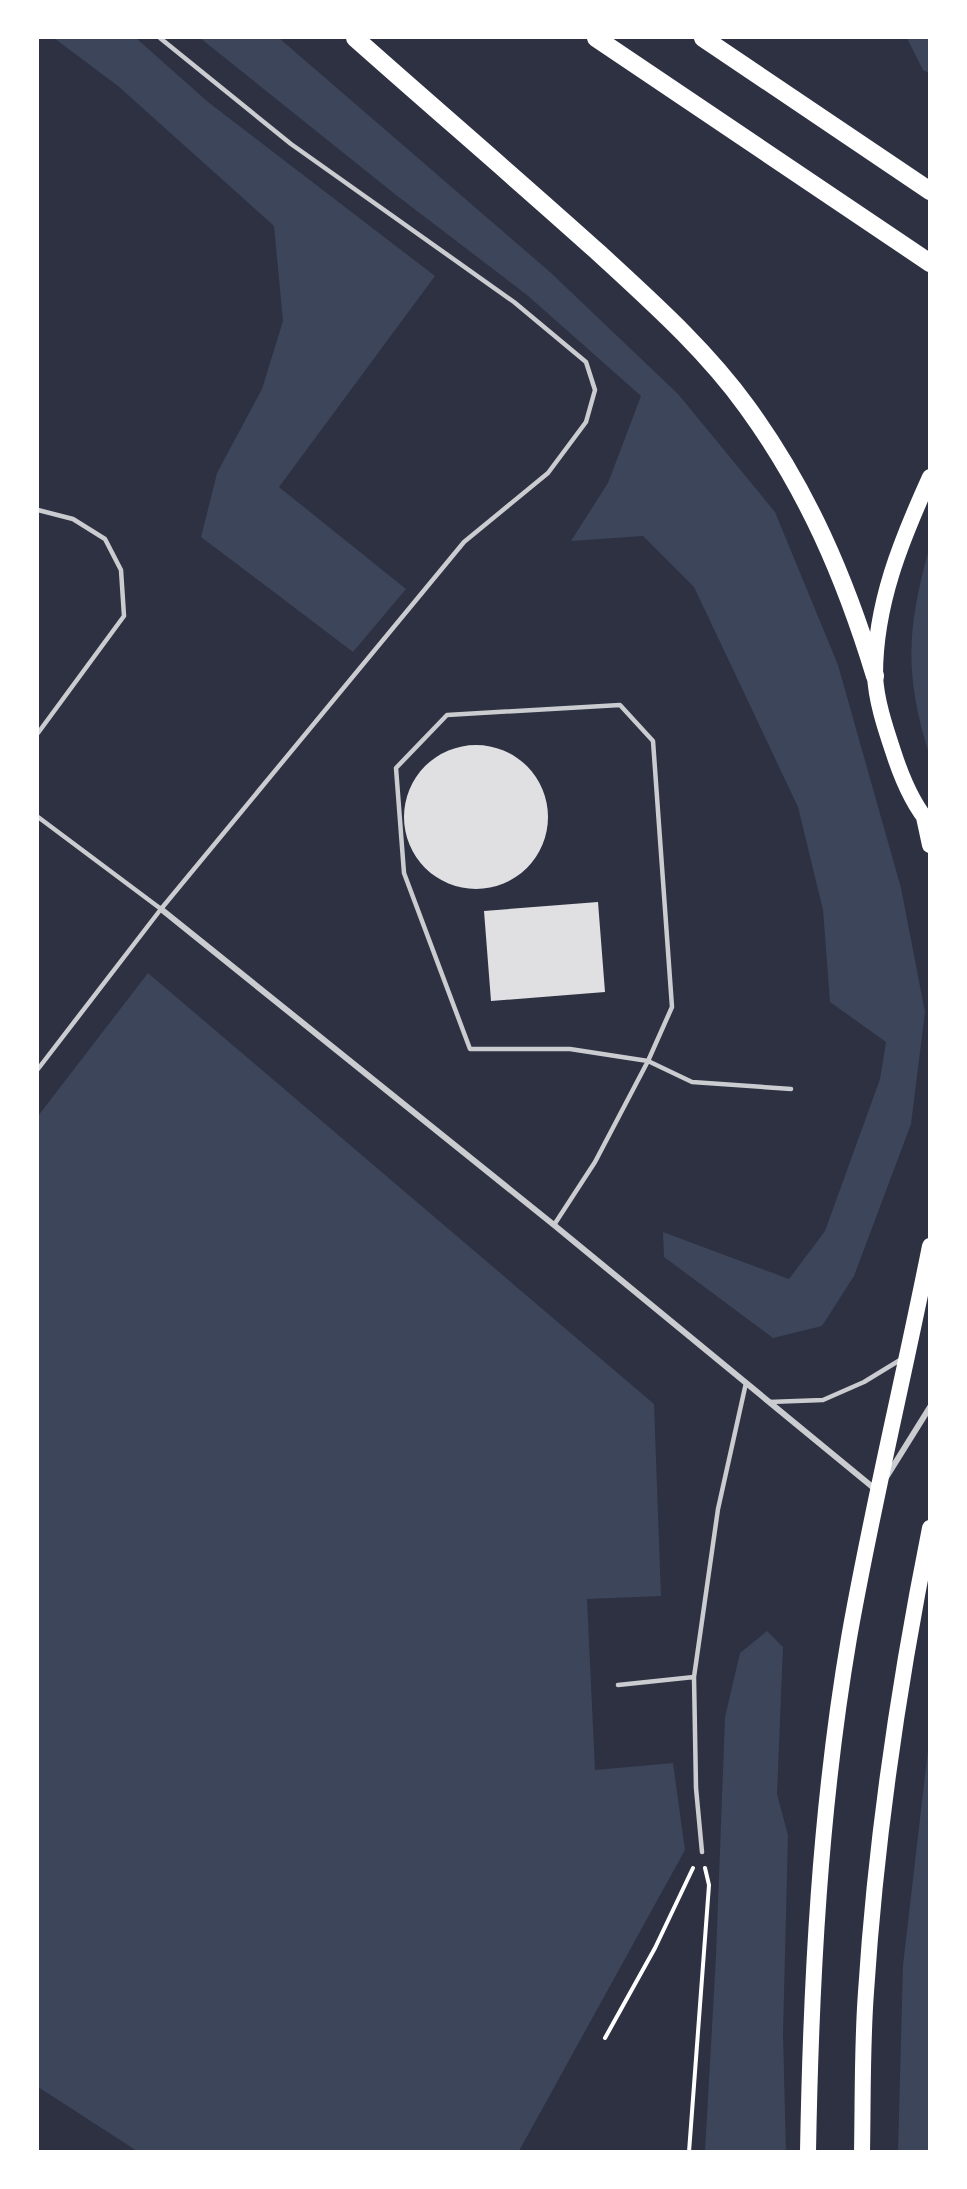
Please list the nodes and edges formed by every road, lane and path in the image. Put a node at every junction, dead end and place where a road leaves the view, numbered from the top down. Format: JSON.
{"nodes":[{"id":1,"x":160,"y":38,"type":"edge"},
{"id":2,"x":355,"y":38,"type":"edge"},
{"id":3,"x":596,"y":38,"type":"edge"},
{"id":4,"x":703,"y":38,"type":"edge"},
{"id":5,"x":930,"y":191,"type":"edge"},
{"id":6,"x":930,"y":263,"type":"edge"},
{"id":7,"x":930,"y":477,"type":"edge"},
{"id":8,"x":38,"y":510,"type":"edge"},
{"id":9,"x":875,"y":676,"type":"junction"},
{"id":10,"x":38,"y":733,"type":"edge"},
{"id":11,"x":38,"y":817,"type":"edge"},
{"id":12,"x":927,"y":821,"type":"edge"},
{"id":13,"x":930,"y":845,"type":"edge"},
{"id":14,"x":160,"y":909,"type":"junction"},
{"id":15,"x":648,"y":1061,"type":"junction"},
{"id":16,"x":38,"y":1069,"type":"edge"},
{"id":17,"x":790,"y":1089,"type":"dead end"},
{"id":18,"x":554,"y":1225,"type":"junction"},
{"id":19,"x":930,"y":1246,"type":"edge"},
{"id":20,"x":906,"y":1357,"type":"junction"},
{"id":21,"x":746,"y":1383,"type":"junction"},
{"id":22,"x":769,"y":1402,"type":"junction"},
{"id":23,"x":930,"y":1407,"type":"edge"},
{"id":24,"x":878,"y":1491,"type":"junction"},
{"id":25,"x":930,"y":1528,"type":"edge"},
{"id":26,"x":694,"y":1677,"type":"junction"},
{"id":27,"x":618,"y":1685,"type":"dead end"},
{"id":28,"x":702,"y":1852,"type":"junction"},
{"id":29,"x":605,"y":2038,"type":"dead end"},
{"id":30,"x":689,"y":2151,"type":"edge"},
{"id":31,"x":808,"y":2151,"type":"edge"},
{"id":32,"x":862,"y":2151,"type":"edge"}],
"edges":[{"from":1,"to":14,"type":"lane"},
{"from":2,"to":9,"type":"highway"},
{"from":3,"to":6,"type":"highway"},
{"from":4,"to":5,"type":"highway"},
{"from":7,"to":9,"type":"highway"},
{"from":8,"to":10,"type":"lane"},
{"from":9,"to":12,"type":"highway"},
{"from":11,"to":14,"type":"lane"},
{"from":12,"to":13,"type":"highway"},
{"from":14,"to":16,"type":"lane"},
{"from":14,"to":18,"type":"street"},
{"from":15,"to":15,"type":"lane"},
{"from":15,"to":17,"type":"lane"},
{"from":15,"to":18,"type":"lane"},
{"from":18,"to":21,"type":"street"},
{"from":19,"to":20,"type":"highway"},
{"from":20,"to":22,"type":"lane"},
{"from":20,"to":24,"type":"highway"},
{"from":21,"to":22,"type":"street"},
{"from":21,"to":26,"type":"lane"},
{"from":22,"to":24,"type":"street"},
{"from":23,"to":24,"type":"street"},
{"from":24,"to":31,"type":"highway"},
{"from":25,"to":32,"type":"highway"},
{"from":26,"to":27,"type":"lane"},
{"from":26,"to":28,"type":"lane"},
{"from":28,"to":29,"type":"path"},
{"from":28,"to":30,"type":"path"}]}
